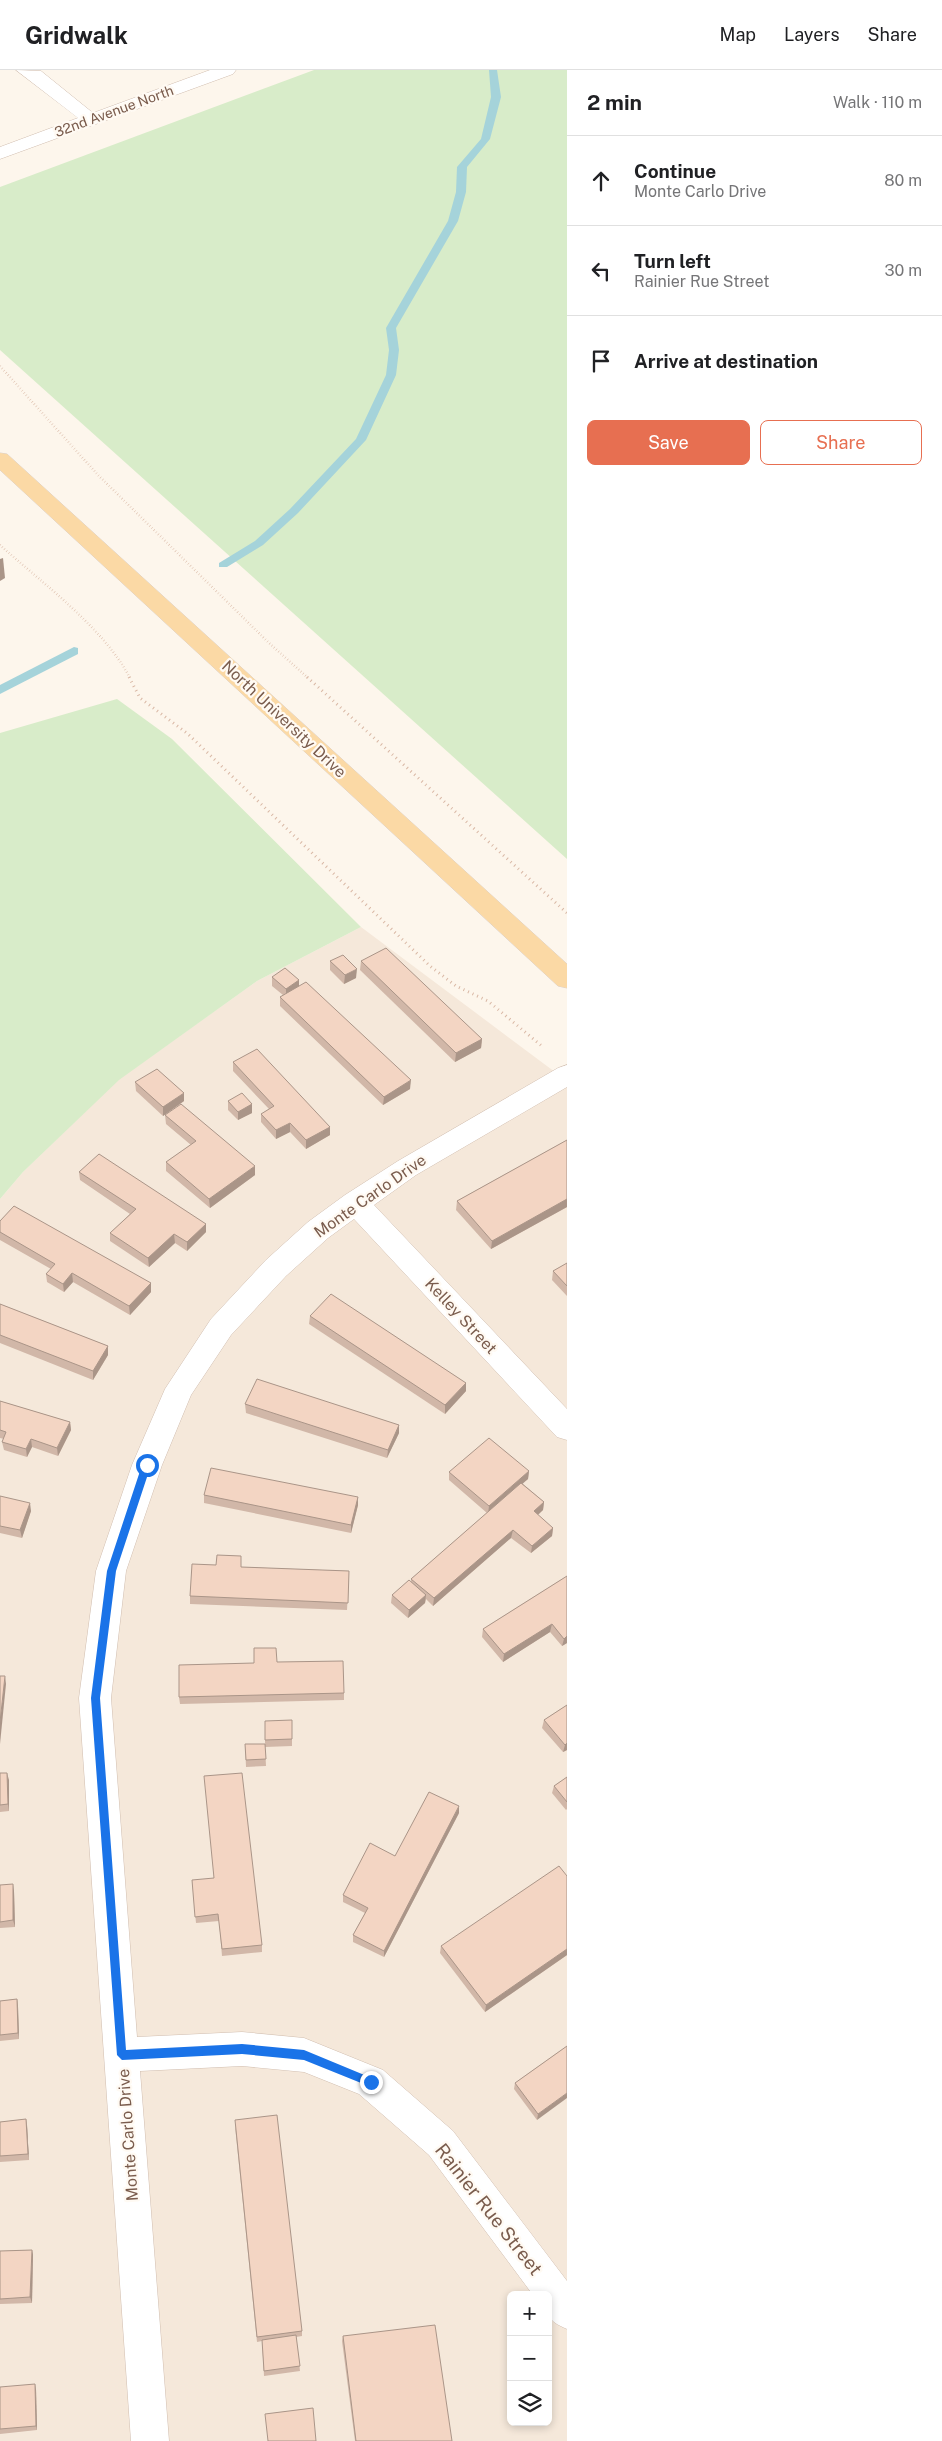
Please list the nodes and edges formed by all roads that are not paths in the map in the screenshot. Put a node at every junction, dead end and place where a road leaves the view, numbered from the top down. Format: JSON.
{"nodes":[{"id":1,"x":25,"y":70,"type":"edge"},
{"id":2,"x":227,"y":70,"type":"edge"},
{"id":3,"x":91,"y":120,"type":"junction"},
{"id":4,"x":0,"y":152,"type":"edge"},
{"id":5,"x":0,"y":460,"type":"edge"},
{"id":6,"x":567,"y":980,"type":"edge"},
{"id":7,"x":567,"y":1075,"type":"edge"},
{"id":8,"x":354,"y":1203,"type":"junction"},
{"id":9,"x":567,"y":1428,"type":"edge"},
{"id":10,"x":122,"y":2055,"type":"junction"},
{"id":11,"x":567,"y":2311,"type":"edge"},
{"id":12,"x":150,"y":2441,"type":"edge"}],
"edges":[{"from":1,"to":3,"type":"street"},
{"from":2,"to":3,"type":"street","name":"32nd Avenue North"},
{"from":3,"to":4,"type":"street","name":"32nd Avenue North"},
{"from":5,"to":6,"type":"main road","name":"North University Drive"},
{"from":7,"to":8,"type":"street","name":"Monte Carlo Drive"},
{"from":8,"to":9,"type":"street","name":"Kelley Street"},
{"from":8,"to":10,"type":"street","name":"Monte Carlo Drive"},
{"from":10,"to":11,"type":"street","name":"Rainier Rue Street"},
{"from":10,"to":12,"type":"street","name":"Monte Carlo Drive"}]}
